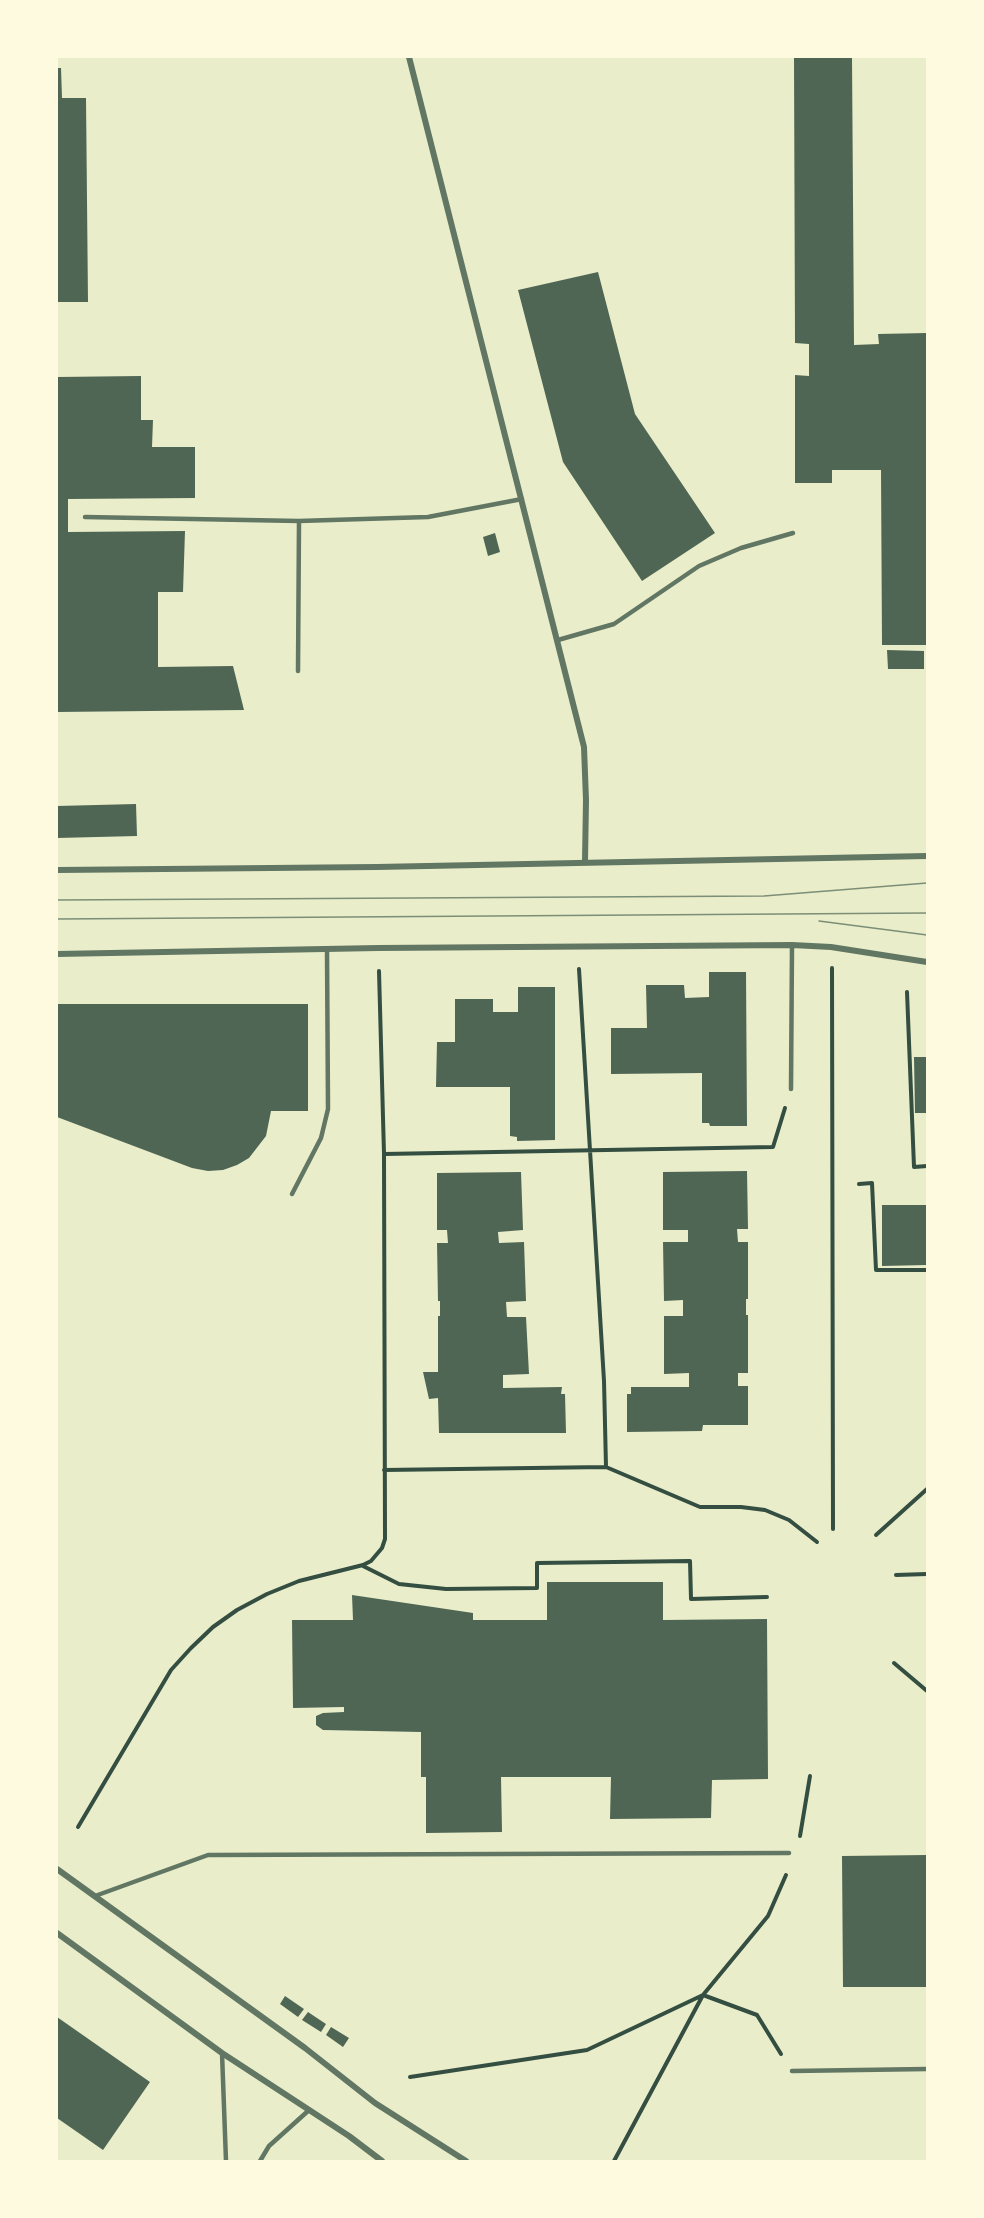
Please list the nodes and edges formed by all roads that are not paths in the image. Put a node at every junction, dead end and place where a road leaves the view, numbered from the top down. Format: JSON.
{"nodes":[{"id":1,"x":409,"y":57,"type":"edge"},
{"id":2,"x":522,"y":499,"type":"junction"},
{"id":3,"x":85,"y":518,"type":"dead end"},
{"id":4,"x":299,"y":521,"type":"junction"},
{"id":5,"x":793,"y":533,"type":"dead end"},
{"id":6,"x":558,"y":640,"type":"junction"},
{"id":7,"x":298,"y":671,"type":"dead end"},
{"id":8,"x":927,"y":856,"type":"edge"},
{"id":9,"x":585,"y":862,"type":"junction"},
{"id":10,"x":57,"y":870,"type":"edge"},
{"id":11,"x":792,"y":945,"type":"junction"},
{"id":12,"x":327,"y":950,"type":"junction"},
{"id":13,"x":57,"y":954,"type":"edge"},
{"id":14,"x":927,"y":962,"type":"edge"},
{"id":15,"x":791,"y":1089,"type":"road end"},
{"id":16,"x":292,"y":1194,"type":"dead end"},
{"id":17,"x":789,"y":1853,"type":"road end"},
{"id":18,"x":57,"y":1869,"type":"edge"},
{"id":19,"x":95,"y":1896,"type":"junction"},
{"id":20,"x":57,"y":1934,"type":"edge"},
{"id":21,"x":222,"y":2053,"type":"junction"},
{"id":22,"x":927,"y":2069,"type":"edge"},
{"id":23,"x":792,"y":2071,"type":"road end"},
{"id":24,"x":308,"y":2111,"type":"junction"},
{"id":25,"x":226,"y":2161,"type":"edge"},
{"id":26,"x":260,"y":2161,"type":"edge"},
{"id":27,"x":382,"y":2161,"type":"edge"},
{"id":28,"x":466,"y":2161,"type":"edge"}],
"edges":[{"from":1,"to":2,"type":"street"},
{"from":2,"to":4,"type":"lane"},
{"from":2,"to":6,"type":"street"},
{"from":3,"to":4,"type":"lane"},
{"from":4,"to":7,"type":"lane"},
{"from":5,"to":6,"type":"lane"},
{"from":6,"to":9,"type":"street"},
{"from":8,"to":9,"type":"street"},
{"from":9,"to":10,"type":"street"},
{"from":11,"to":12,"type":"street"},
{"from":11,"to":14,"type":"street"},
{"from":11,"to":15,"type":"lane"},
{"from":12,"to":13,"type":"street"},
{"from":12,"to":16,"type":"lane"},
{"from":17,"to":19,"type":"lane"},
{"from":18,"to":19,"type":"street"},
{"from":19,"to":28,"type":"street"},
{"from":20,"to":21,"type":"street"},
{"from":21,"to":24,"type":"street"},
{"from":21,"to":25,"type":"lane"},
{"from":22,"to":23,"type":"lane"},
{"from":24,"to":26,"type":"lane"},
{"from":24,"to":27,"type":"street"}]}
